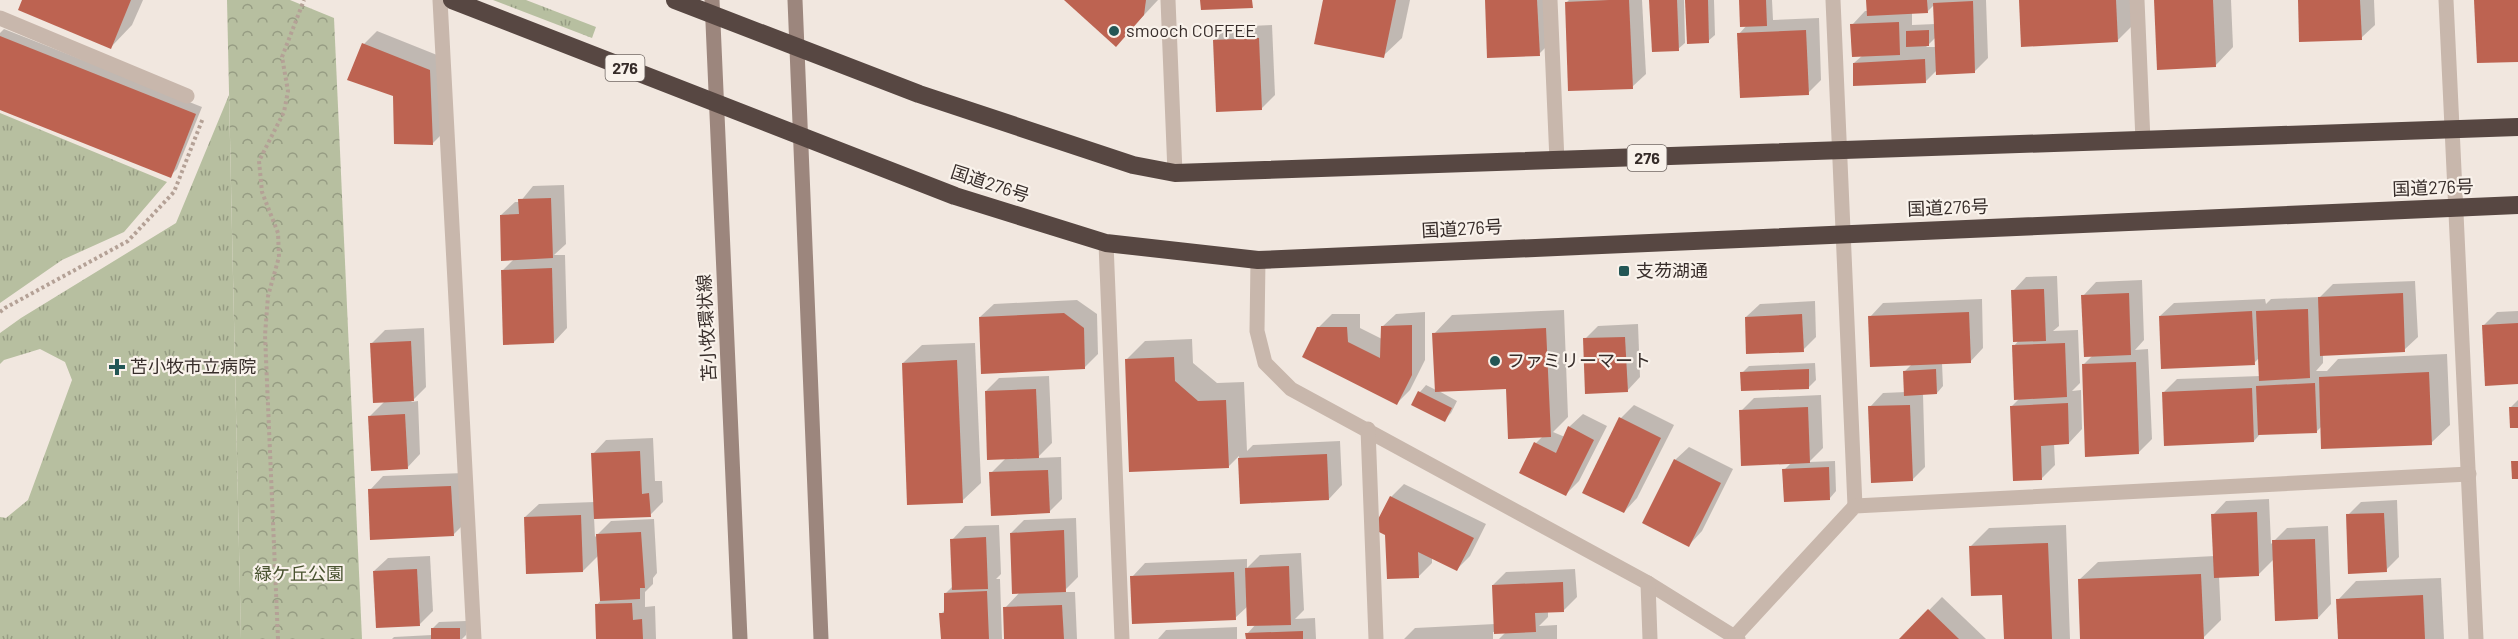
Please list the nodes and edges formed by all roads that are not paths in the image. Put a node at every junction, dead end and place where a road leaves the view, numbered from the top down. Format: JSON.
{"nodes":[{"id":1,"x":440,"y":0,"type":"edge"},
{"id":2,"x":452,"y":0,"type":"edge"},
{"id":3,"x":675,"y":0,"type":"edge"},
{"id":4,"x":795,"y":0,"type":"edge"},
{"id":5,"x":1168,"y":0,"type":"edge"},
{"id":6,"x":1550,"y":0,"type":"edge"},
{"id":7,"x":1833,"y":0,"type":"edge"},
{"id":8,"x":2137,"y":0,"type":"edge"},
{"id":9,"x":2446,"y":0,"type":"edge"},
{"id":10,"x":712,"y":7,"type":"edge"},
{"id":11,"x":0,"y":18,"type":"edge"},
{"id":12,"x":797,"y":47,"type":"junction"},
{"id":13,"x":187,"y":96,"type":"road end"},
{"id":14,"x":716,"y":104,"type":"junction"},
{"id":15,"x":2518,"y":128,"type":"edge"},
{"id":16,"x":2452,"y":130,"type":"junction"},
{"id":17,"x":799,"y":136,"type":"junction"},
{"id":18,"x":2143,"y":141,"type":"junction"},
{"id":19,"x":1839,"y":152,"type":"junction"},
{"id":20,"x":1557,"y":161,"type":"junction"},
{"id":21,"x":1175,"y":173,"type":"junction"},
{"id":22,"x":2518,"y":205,"type":"edge"},
{"id":23,"x":2457,"y":208,"type":"junction"},
{"id":24,"x":1843,"y":233,"type":"junction"},
{"id":25,"x":1106,"y":243,"type":"junction"},
{"id":26,"x":1258,"y":260,"type":"junction"},
{"id":27,"x":1368,"y":429,"type":"junction"},
{"id":28,"x":2469,"y":474,"type":"junction"},
{"id":29,"x":1855,"y":506,"type":"junction"},
{"id":30,"x":1648,"y":583,"type":"junction"},
{"id":31,"x":1736,"y":638,"type":"edge"},
{"id":32,"x":474,"y":639,"type":"edge"},
{"id":33,"x":740,"y":639,"type":"edge"},
{"id":34,"x":821,"y":639,"type":"edge"},
{"id":35,"x":1122,"y":639,"type":"edge"},
{"id":36,"x":1376,"y":639,"type":"edge"},
{"id":37,"x":1650,"y":639,"type":"edge"},
{"id":38,"x":2476,"y":639,"type":"edge"}],
"edges":[{"from":1,"to":32,"type":"street"},
{"from":2,"to":14,"type":"highway","name":"国道276号","number":"276"},
{"from":3,"to":10,"type":"highway","number":"276"},
{"from":4,"to":12,"type":"main road"},
{"from":5,"to":21,"type":"street"},
{"from":6,"to":20,"type":"street"},
{"from":7,"to":19,"type":"street"},
{"from":8,"to":18,"type":"street"},
{"from":9,"to":16,"type":"street"},
{"from":10,"to":12,"type":"highway","number":"276"},
{"from":10,"to":14,"type":"main road","name":"苫小牧環状線"},
{"from":11,"to":13,"type":"street"},
{"from":12,"to":17,"type":"main road"},
{"from":12,"to":21,"type":"highway","number":"276"},
{"from":14,"to":17,"type":"highway","name":"国道276号","number":"276"},
{"from":14,"to":33,"type":"main road","name":"苫小牧環状線"},
{"from":15,"to":16,"type":"highway","number":"276"},
{"from":16,"to":18,"type":"highway","number":"276"},
{"from":16,"to":23,"type":"street"},
{"from":17,"to":25,"type":"highway","name":"国道276号","number":"276"},
{"from":17,"to":34,"type":"main road"},
{"from":18,"to":19,"type":"highway","number":"276"},
{"from":19,"to":20,"type":"highway","number":"276"},
{"from":19,"to":24,"type":"street"},
{"from":20,"to":21,"type":"highway","number":"276"},
{"from":22,"to":23,"type":"highway","name":"国道276号","number":"276"},
{"from":23,"to":24,"type":"highway","name":"国道276号","number":"276"},
{"from":23,"to":28,"type":"street"},
{"from":24,"to":26,"type":"highway","name":"国道276号","number":"276"},
{"from":24,"to":29,"type":"street"},
{"from":25,"to":26,"type":"highway","name":"国道276号","number":"276"},
{"from":25,"to":35,"type":"street"},
{"from":26,"to":27,"type":"street"},
{"from":27,"to":30,"type":"street"},
{"from":27,"to":36,"type":"street"},
{"from":28,"to":29,"type":"street"},
{"from":28,"to":38,"type":"street"},
{"from":29,"to":31,"type":"street"},
{"from":30,"to":31,"type":"street"},
{"from":30,"to":37,"type":"street"}]}
